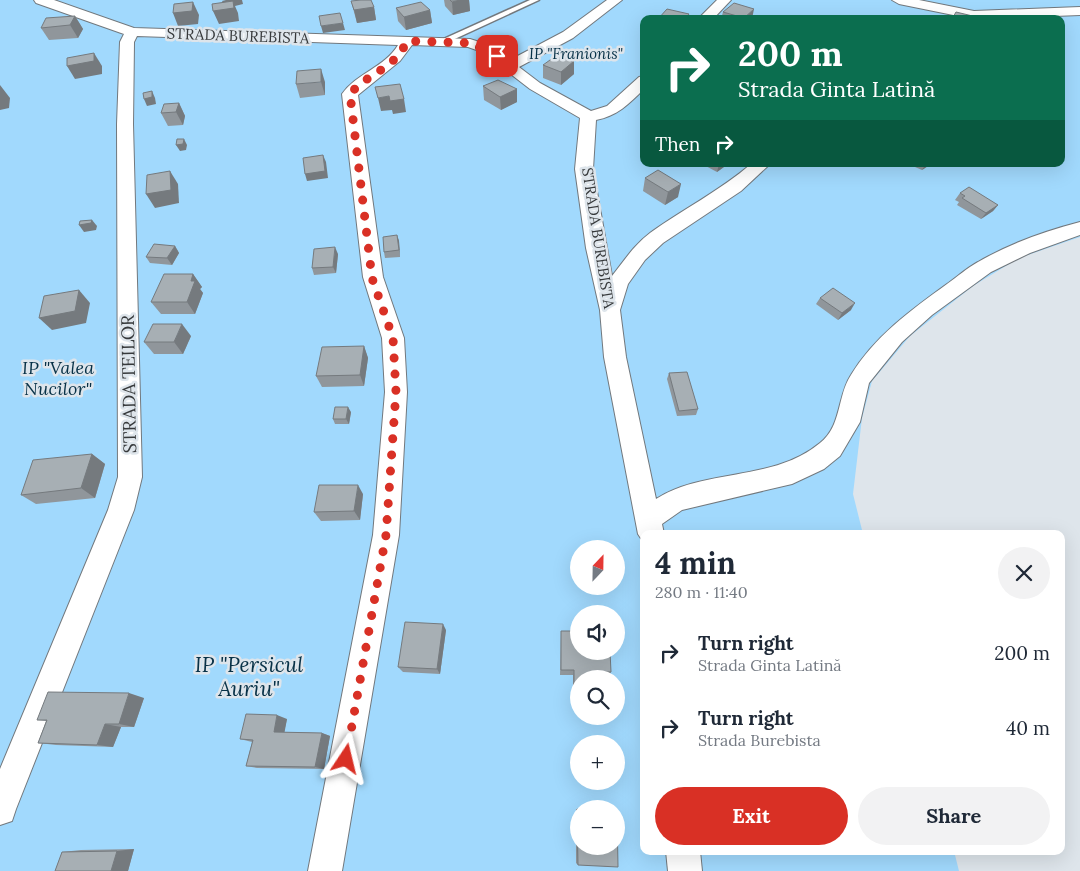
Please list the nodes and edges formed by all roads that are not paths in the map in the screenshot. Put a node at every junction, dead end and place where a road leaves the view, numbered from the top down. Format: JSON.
{"nodes":[{"id":1,"x":41,"y":0,"type":"edge"},
{"id":2,"x":536,"y":0,"type":"edge"},
{"id":3,"x":615,"y":0,"type":"edge"},
{"id":4,"x":724,"y":0,"type":"edge"},
{"id":5,"x":899,"y":0,"type":"edge"},
{"id":6,"x":1080,"y":11,"type":"edge"},
{"id":7,"x":709,"y":15,"type":"edge"},
{"id":8,"x":132,"y":32,"type":"junction"},
{"id":9,"x":407,"y":41,"type":"junction"},
{"id":10,"x":443,"y":41,"type":"junction"},
{"id":11,"x":509,"y":66,"type":"junction"},
{"id":12,"x":640,"y":84,"type":"edge"},
{"id":13,"x":588,"y":116,"type":"junction"},
{"id":14,"x":757,"y":167,"type":"edge"},
{"id":15,"x":1080,"y":228,"type":"edge"},
{"id":16,"x":596,"y":248,"type":"junction"},
{"id":17,"x":638,"y":255,"type":"junction"},
{"id":18,"x":610,"y":310,"type":"junction"},
{"id":19,"x":650,"y":525,"type":"edge"},
{"id":20,"x":0,"y":809,"type":"edge"},
{"id":21,"x":683,"y":855,"type":"edge"},
{"id":22,"x":325,"y":871,"type":"edge"},
{"id":23,"x":685,"y":871,"type":"edge"}],
"edges":[{"from":1,"to":8,"type":"street"},
{"from":2,"to":10,"type":"lane"},
{"from":3,"to":11,"type":"street"},
{"from":4,"to":7,"type":"street"},
{"from":5,"to":6,"type":"street"},
{"from":8,"to":9,"type":"street","name":"STRADA BUREBISTA"},
{"from":8,"to":20,"type":"street","name":"STRADA TEILOR"},
{"from":9,"to":10,"type":"street","name":"STRADA BUREBISTA"},
{"from":9,"to":22,"type":"street"},
{"from":10,"to":11,"type":"street","name":"STRADA BUREBISTA"},
{"from":11,"to":13,"type":"street","name":"STRADA BUREBISTA"},
{"from":12,"to":13,"type":"street"},
{"from":13,"to":16,"type":"street","name":"STRADA BUREBISTA"},
{"from":14,"to":17,"type":"street"},
{"from":15,"to":19,"type":"street"},
{"from":16,"to":17,"type":"street"},
{"from":16,"to":18,"type":"street","name":"STRADA BUREBISTA"},
{"from":17,"to":18,"type":"street"},
{"from":18,"to":19,"type":"street","name":"STRADA BUREBISTA"},
{"from":21,"to":23,"type":"street"}]}
